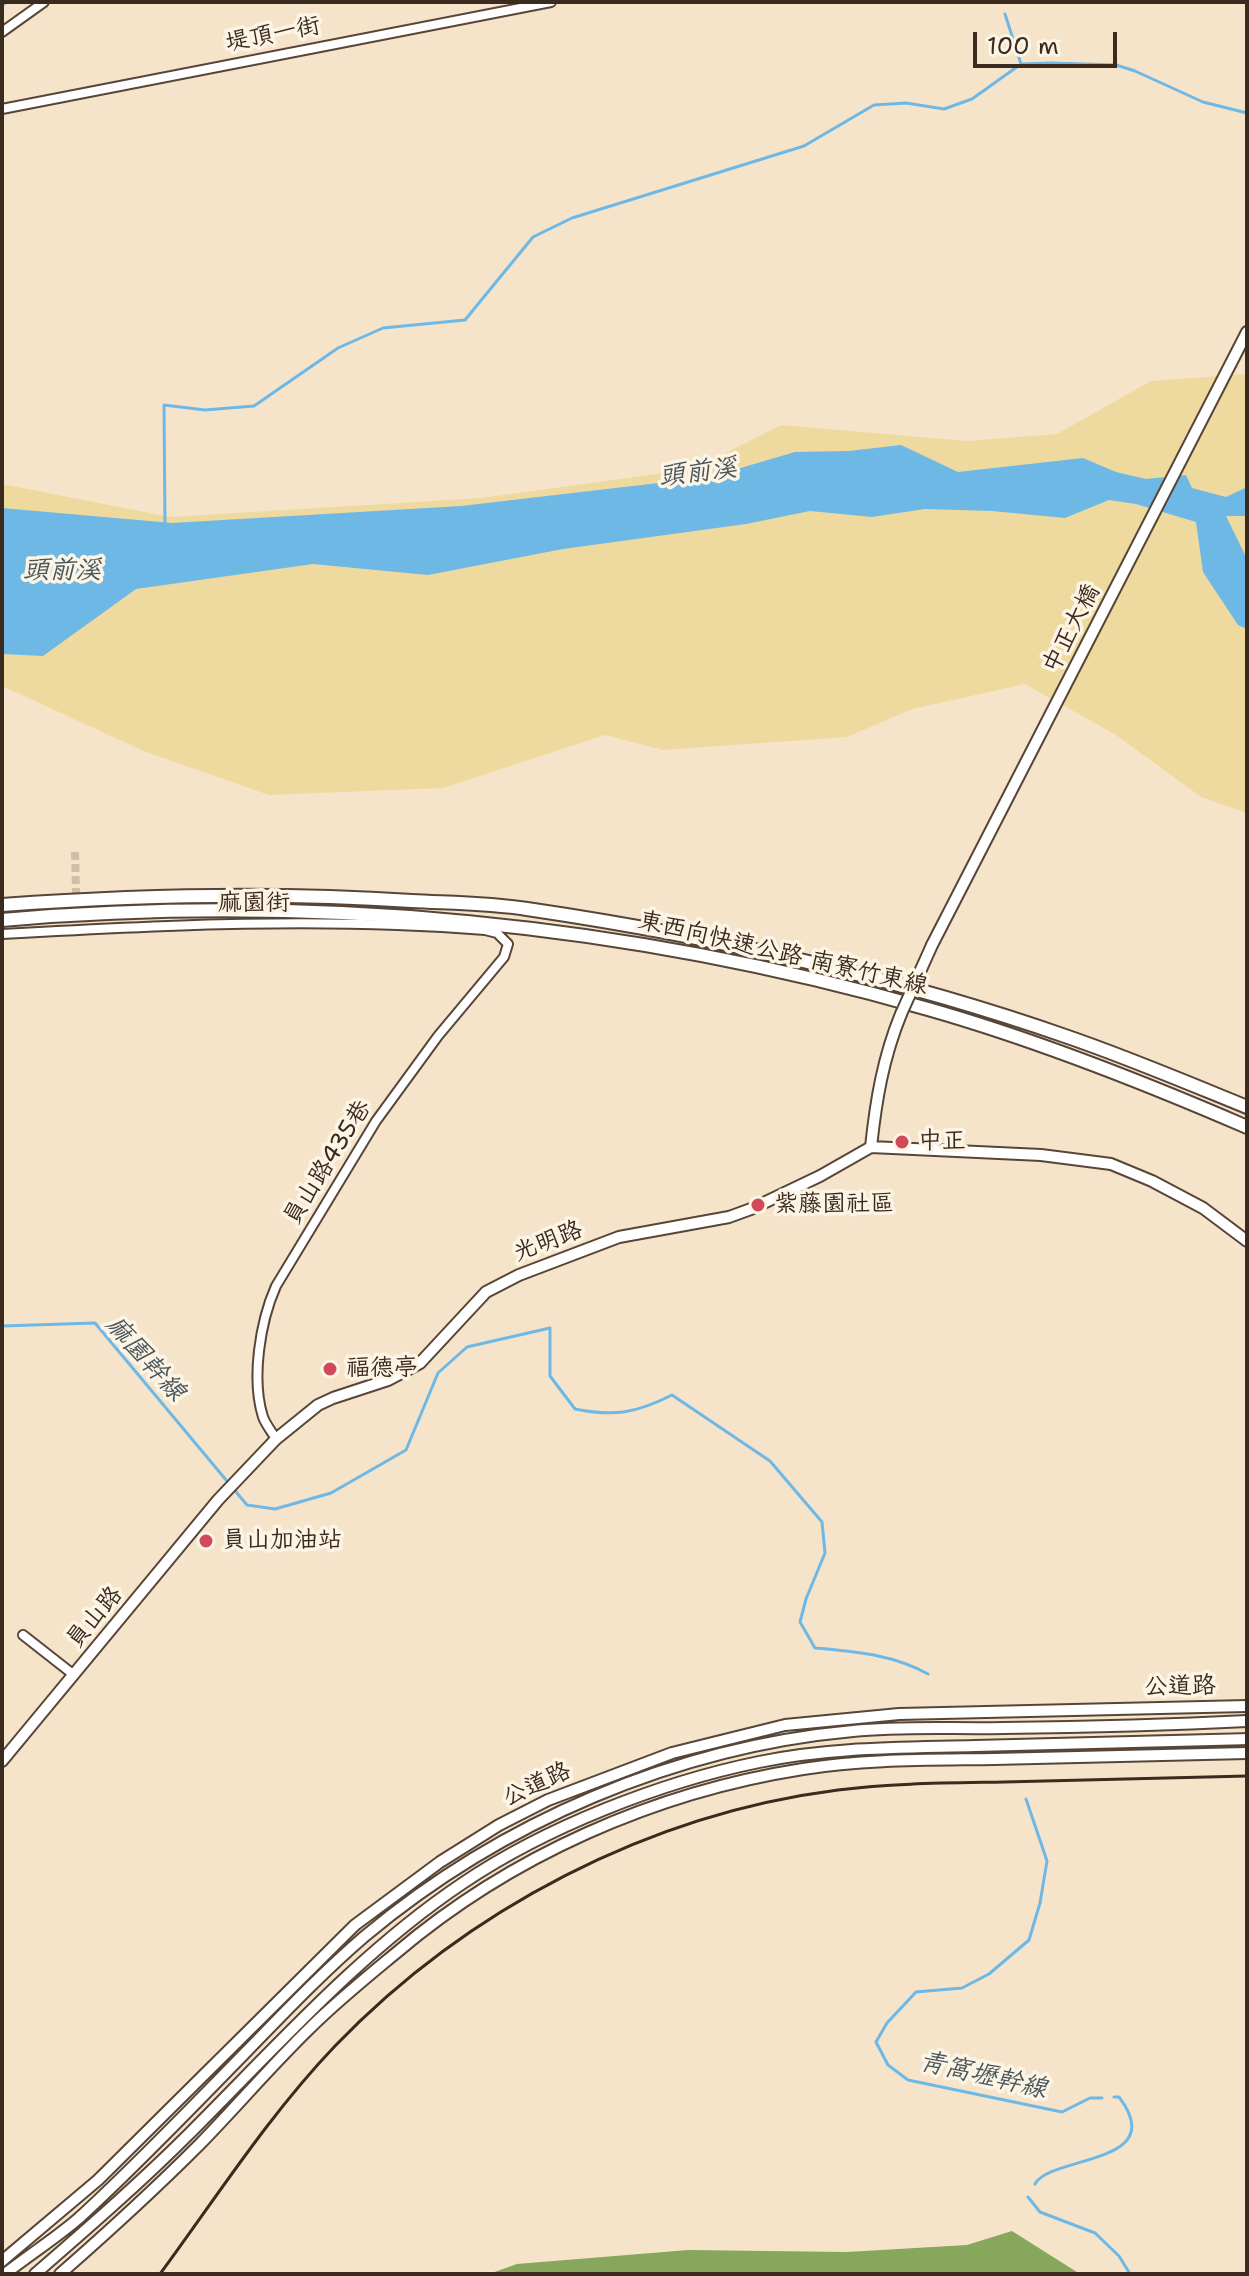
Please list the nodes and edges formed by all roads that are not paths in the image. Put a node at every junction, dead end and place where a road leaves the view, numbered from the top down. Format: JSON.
{"nodes":[{"id":1,"x":44,"y":2,"type":"edge"},
{"id":2,"x":551,"y":2,"type":"edge"},
{"id":3,"x":2,"y":32,"type":"edge"},
{"id":4,"x":2,"y":109,"type":"edge"},
{"id":5,"x":1247,"y":332,"type":"edge"},
{"id":6,"x":2,"y":905,"type":"edge"},
{"id":7,"x":2,"y":920,"type":"edge"},
{"id":8,"x":2,"y":934,"type":"edge"},
{"id":9,"x":504,"y":938,"type":"joint"},
{"id":10,"x":1247,"y":1107,"type":"edge"},
{"id":11,"x":1247,"y":1127,"type":"edge"},
{"id":12,"x":871,"y":1147,"type":"junction"},
{"id":13,"x":1247,"y":1241,"type":"edge"},
{"id":14,"x":276,"y":1439,"type":"junction"},
{"id":15,"x":23,"y":1635,"type":"dead end"},
{"id":16,"x":74,"y":1675,"type":"junction"},
{"id":17,"x":1247,"y":1706,"type":"edge"},
{"id":18,"x":1247,"y":1721,"type":"edge"},
{"id":19,"x":745,"y":1734,"type":"junction"},
{"id":20,"x":1247,"y":1739,"type":"edge"},
{"id":21,"x":747,"y":1747,"type":"junction"},
{"id":22,"x":1247,"y":1753,"type":"edge"},
{"id":23,"x":2,"y":1761,"type":"edge"},
{"id":24,"x":14,"y":2252,"type":"junction"},
{"id":25,"x":2,"y":2261,"type":"edge"},
{"id":26,"x":4,"y":2272,"type":"edge"},
{"id":27,"x":35,"y":2274,"type":"edge"},
{"id":28,"x":60,"y":2274,"type":"edge"}],
"edges":[{"from":1,"to":3,"type":"street"},
{"from":2,"to":4,"type":"street","name":"堤頂一街"},
{"from":5,"to":12,"type":"street","name":"中正大橋","bridge":true},
{"from":6,"to":10,"type":"highway","name":"東西向快速公路 南寮竹東線"},
{"from":7,"to":11,"type":"highway","name":"東西向快速公路 南寮竹東線"},
{"from":8,"to":9,"type":"street","name":"麻園街"},
{"from":9,"to":14,"type":"street","name":"員山路435巷"},
{"from":12,"to":13,"type":"street"},
{"from":12,"to":14,"type":"street","name":"光明路"},
{"from":14,"to":16,"type":"street","name":"員山路"},
{"from":15,"to":16,"type":"street"},
{"from":16,"to":23,"type":"street","name":"員山路"},
{"from":17,"to":19,"type":"street","name":"公道路"},
{"from":18,"to":21,"type":"street","name":"公道路"},
{"from":19,"to":21,"type":"street"},
{"from":19,"to":24,"type":"street","name":"公道路"},
{"from":20,"to":27,"type":"street","name":"公道路"},
{"from":21,"to":26,"type":"street","name":"公道路"},
{"from":22,"to":28,"type":"street"},
{"from":24,"to":25,"type":"street","name":"公道路"},
{"from":24,"to":26,"type":"street"}]}
